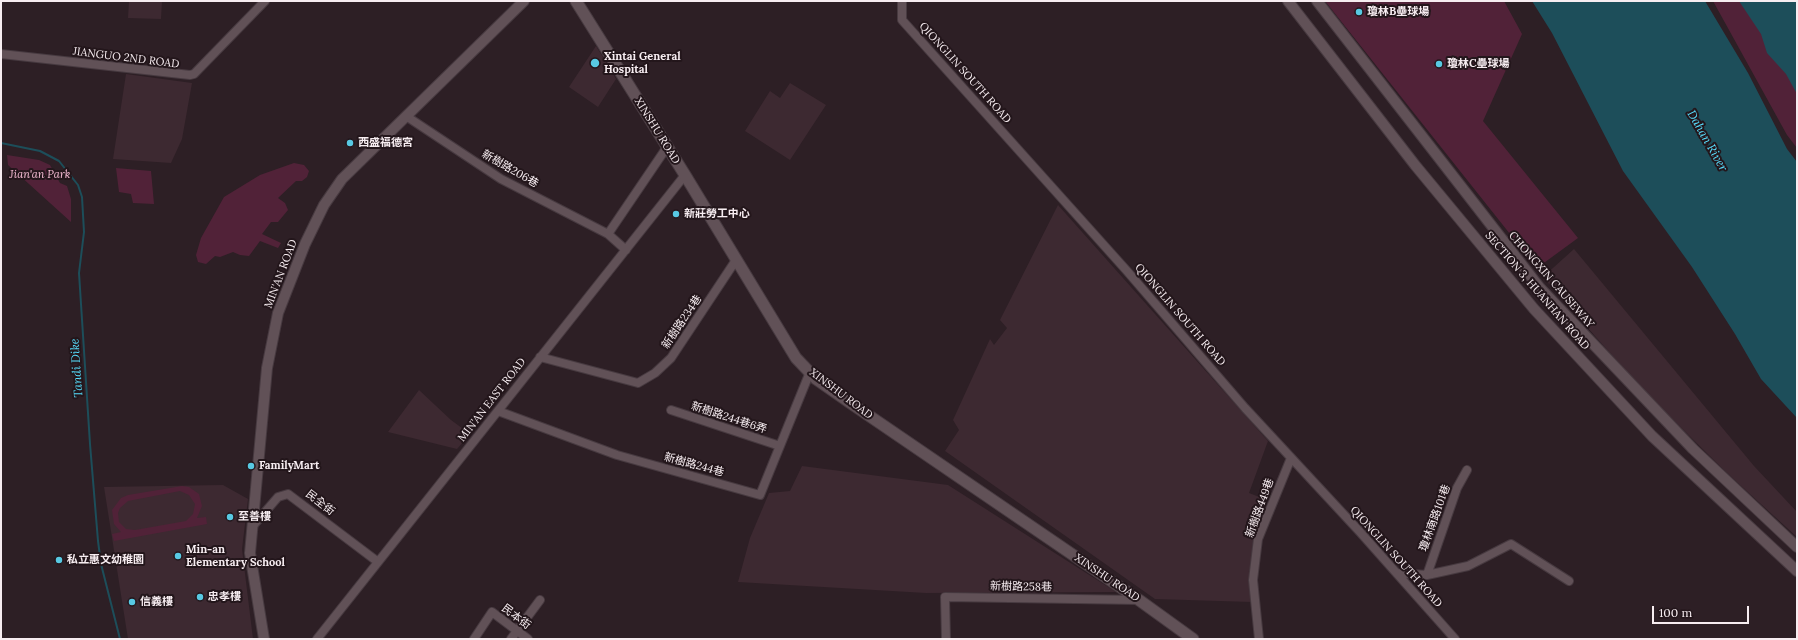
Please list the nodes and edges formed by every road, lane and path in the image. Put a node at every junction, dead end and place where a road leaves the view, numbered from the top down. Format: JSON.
{"nodes":[{"id":1,"x":265,"y":1,"type":"edge"},
{"id":2,"x":524,"y":1,"type":"edge"},
{"id":3,"x":576,"y":1,"type":"edge"},
{"id":4,"x":902,"y":1,"type":"edge"},
{"id":5,"x":1288,"y":1,"type":"edge"},
{"id":6,"x":1317,"y":1,"type":"edge"},
{"id":7,"x":1,"y":54,"type":"edge"},
{"id":8,"x":406,"y":116,"type":"junction"},
{"id":9,"x":667,"y":147,"type":"junction"},
{"id":10,"x":685,"y":175,"type":"junction"},
{"id":11,"x":608,"y":234,"type":"junction"},
{"id":12,"x":626,"y":250,"type":"junction"},
{"id":13,"x":736,"y":260,"type":"junction"},
{"id":14,"x":540,"y":358,"type":"junction"},
{"id":15,"x":810,"y":372,"type":"junction"},
{"id":16,"x":671,"y":410,"type":"dead end"},
{"id":17,"x":498,"y":411,"type":"junction"},
{"id":18,"x":780,"y":446,"type":"junction"},
{"id":19,"x":1291,"y":458,"type":"junction"},
{"id":20,"x":1467,"y":470,"type":"dead end"},
{"id":21,"x":252,"y":527,"type":"junction"},
{"id":22,"x":1797,"y":547,"type":"edge"},
{"id":23,"x":378,"y":562,"type":"junction"},
{"id":24,"x":1797,"y":571,"type":"edge"},
{"id":25,"x":1397,"y":573,"type":"junction"},
{"id":26,"x":1426,"y":575,"type":"junction"},
{"id":27,"x":1569,"y":581,"type":"dead end"},
{"id":28,"x":540,"y":600,"type":"dead end"},
{"id":29,"x":1139,"y":600,"type":"junction"},
{"id":30,"x":516,"y":631,"type":"junction"},
{"id":31,"x":264,"y":639,"type":"edge"},
{"id":32,"x":317,"y":639,"type":"edge"},
{"id":33,"x":474,"y":639,"type":"edge"},
{"id":34,"x":511,"y":639,"type":"edge"},
{"id":35,"x":528,"y":639,"type":"edge"},
{"id":36,"x":946,"y":639,"type":"edge"},
{"id":37,"x":1193,"y":639,"type":"edge"},
{"id":38,"x":1259,"y":639,"type":"edge"},
{"id":39,"x":1455,"y":639,"type":"edge"}],
"edges":[{"from":1,"to":7,"type":"street","name":"JIANGUO 2ND ROAD"},
{"from":2,"to":8,"type":"street","name":"MIN'AN ROAD"},
{"from":3,"to":9,"type":"main road","name":"XINSHU ROAD"},
{"from":4,"to":19,"type":"street","name":"QIONGLIN SOUTH ROAD"},
{"from":5,"to":24,"type":"street","name":"SECTION 3, HUANHAN ROAD"},
{"from":6,"to":22,"type":"street","name":"CHONGXIN CAUSEWAY"},
{"from":8,"to":11,"type":"street","name":"新樹路206巷"},
{"from":8,"to":21,"type":"street","name":"MIN'AN ROAD"},
{"from":9,"to":10,"type":"main road","name":"XINSHU ROAD"},
{"from":9,"to":11,"type":"street"},
{"from":10,"to":12,"type":"street","name":"MIN'AN EAST ROAD"},
{"from":10,"to":13,"type":"main road","name":"XINSHU ROAD"},
{"from":11,"to":12,"type":"street","name":"新樹路206巷"},
{"from":12,"to":14,"type":"street","name":"MIN'AN EAST ROAD"},
{"from":13,"to":14,"type":"street","name":"新樹路234巷"},
{"from":13,"to":15,"type":"main road","name":"XINSHU ROAD"},
{"from":14,"to":17,"type":"street","name":"MIN'AN EAST ROAD"},
{"from":15,"to":18,"type":"street","name":"新樹路244巷"},
{"from":15,"to":29,"type":"main road","name":"XINSHU ROAD"},
{"from":16,"to":18,"type":"street","name":"新樹路244巷6弄"},
{"from":17,"to":18,"type":"street","name":"新樹路244巷"},
{"from":17,"to":23,"type":"street","name":"MIN'AN EAST ROAD"},
{"from":19,"to":25,"type":"street","name":"QIONGLIN SOUTH ROAD"},
{"from":19,"to":38,"type":"street","name":"新樹路449巷"},
{"from":20,"to":26,"type":"street","name":"瓊林南路101巷"},
{"from":21,"to":23,"type":"street","name":"民全街"},
{"from":21,"to":31,"type":"street","name":"MIN'AN ROAD"},
{"from":23,"to":32,"type":"street","name":"MIN'AN EAST ROAD"},
{"from":25,"to":26,"type":"street"},
{"from":25,"to":39,"type":"street","name":"QIONGLIN SOUTH ROAD"},
{"from":26,"to":27,"type":"street"},
{"from":28,"to":30,"type":"street"},
{"from":29,"to":36,"type":"street","name":"新樹路258巷"},
{"from":29,"to":37,"type":"main road","name":"XINSHU ROAD"},
{"from":30,"to":33,"type":"street","name":"民本街"},
{"from":30,"to":34,"type":"street"},
{"from":30,"to":35,"type":"street","name":"民本街"}]}
